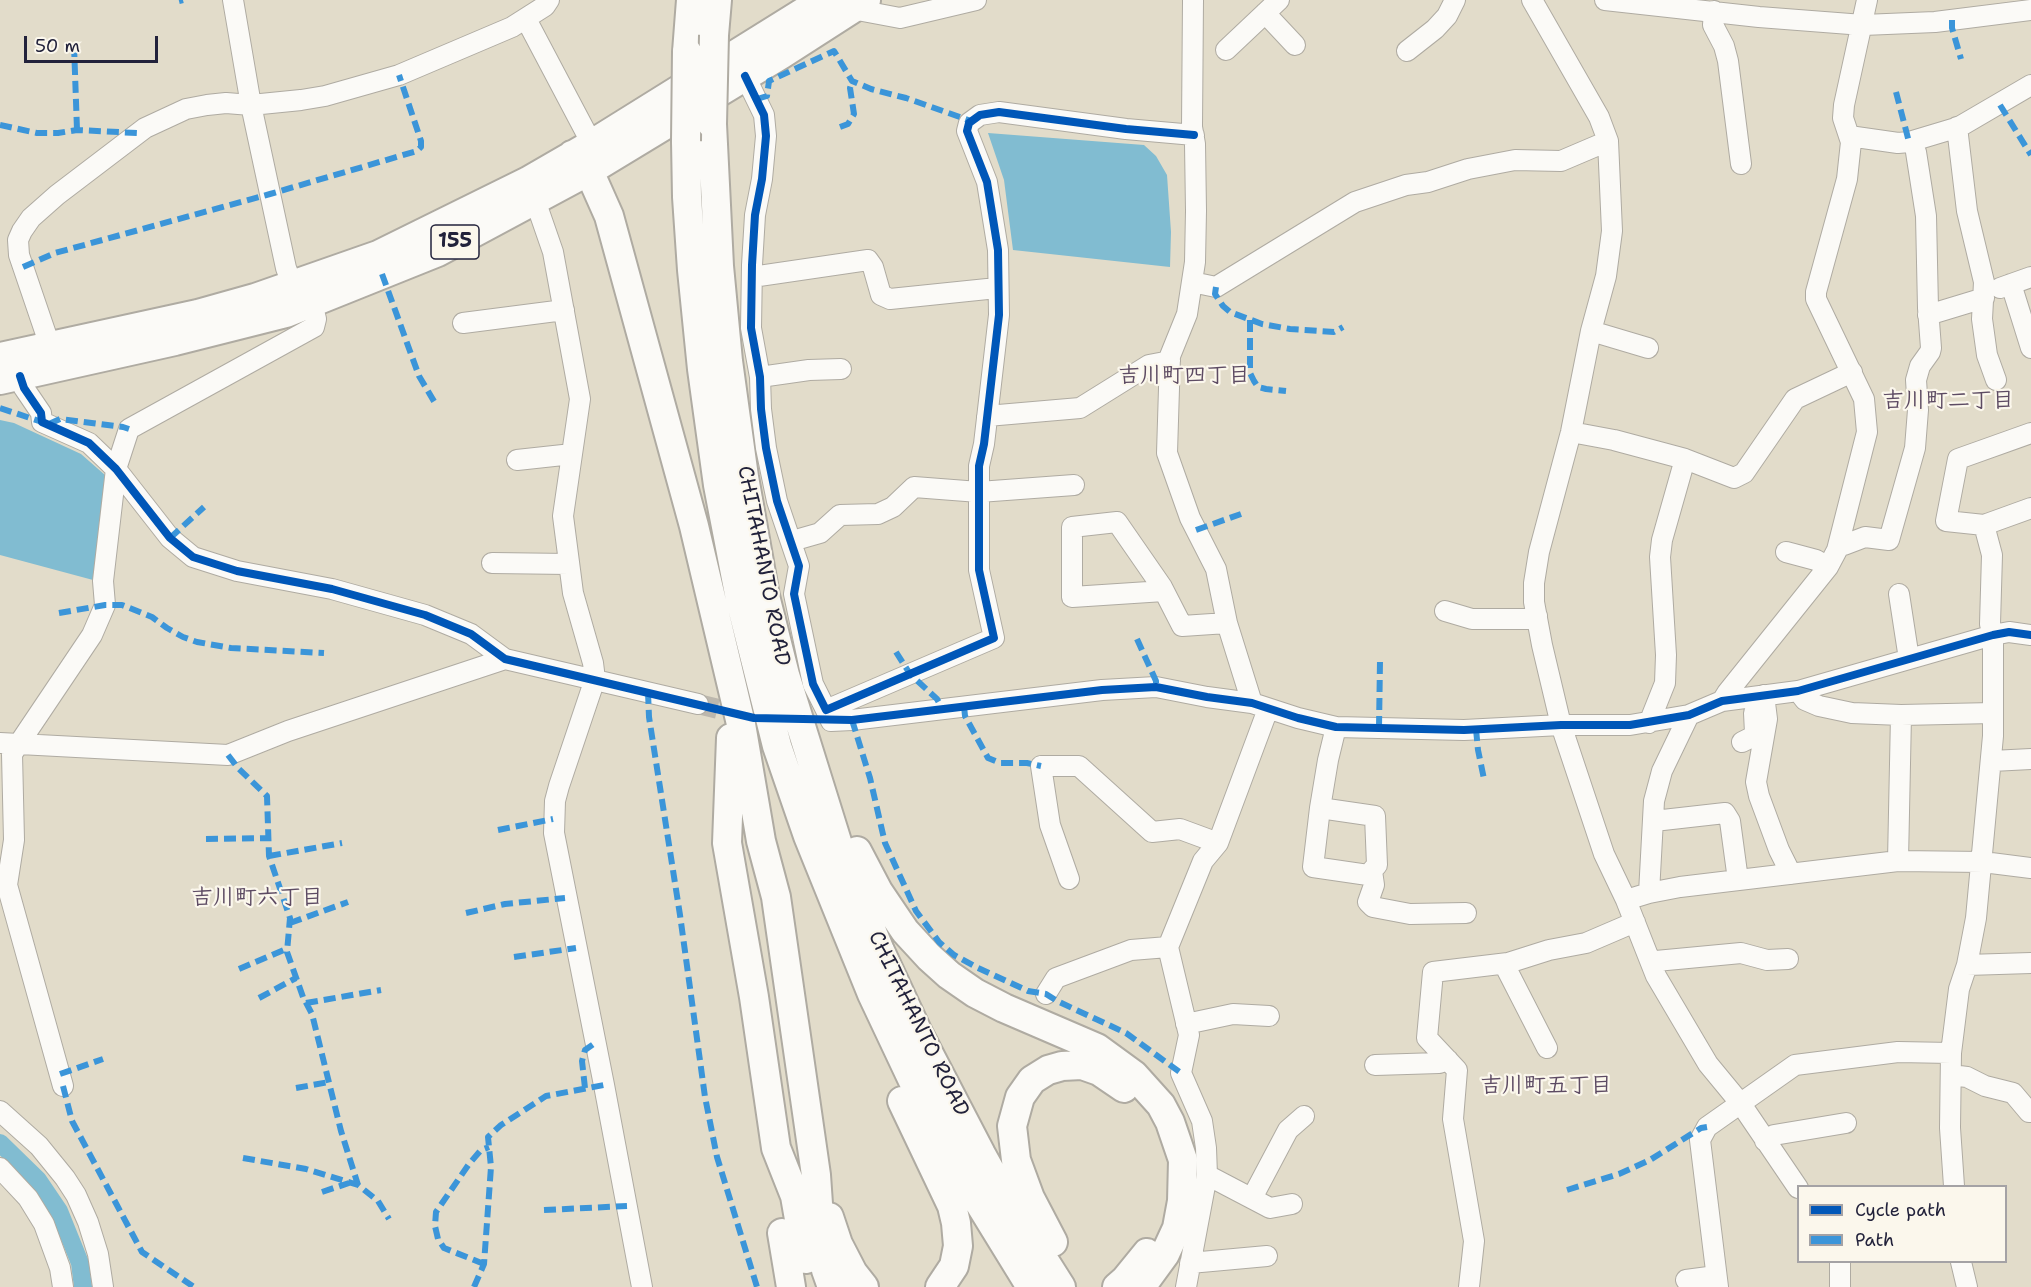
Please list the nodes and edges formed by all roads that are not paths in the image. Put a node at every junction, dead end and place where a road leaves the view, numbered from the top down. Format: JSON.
{"nodes":[{"id":1,"x":233,"y":0,"type":"edge"},
{"id":2,"x":549,"y":0,"type":"edge"},
{"id":3,"x":691,"y":0,"type":"edge"},
{"id":4,"x":717,"y":0,"type":"edge"},
{"id":5,"x":823,"y":0,"type":"edge"},
{"id":6,"x":975,"y":0,"type":"edge"},
{"id":7,"x":1193,"y":0,"type":"edge"},
{"id":8,"x":1455,"y":0,"type":"edge"},
{"id":9,"x":1532,"y":0,"type":"edge"},
{"id":10,"x":1605,"y":0,"type":"edge"},
{"id":11,"x":1867,"y":0,"type":"edge"},
{"id":12,"x":852,"y":3,"type":"edge"},
{"id":13,"x":1272,"y":7,"type":"edge"},
{"id":14,"x":2031,"y":10,"type":"edge"},
{"id":15,"x":1714,"y":11,"type":"junction"},
{"id":16,"x":526,"y":19,"type":"junction"},
{"id":17,"x":1863,"y":25,"type":"junction"},
{"id":18,"x":1295,"y":45,"type":"dead end"},
{"id":19,"x":1226,"y":50,"type":"dead end"},
{"id":20,"x":1407,"y":51,"type":"dead end"},
{"id":21,"x":745,"y":76,"type":"junction"},
{"id":22,"x":2031,"y":86,"type":"edge"},
{"id":23,"x":251,"y":105,"type":"junction"},
{"id":24,"x":1957,"y":127,"type":"junction"},
{"id":25,"x":1194,"y":135,"type":"junction"},
{"id":26,"x":1849,"y":136,"type":"junction"},
{"id":27,"x":1608,"y":141,"type":"junction"},
{"id":28,"x":1916,"y":152,"type":"dead end"},
{"id":29,"x":581,"y":162,"type":"junction"},
{"id":30,"x":1741,"y":164,"type":"dead end"},
{"id":31,"x":535,"y":200,"type":"junction"},
{"id":32,"x":752,"y":277,"type":"junction"},
{"id":33,"x":2031,"y":277,"type":"edge"},
{"id":34,"x":1192,"y":282,"type":"junction"},
{"id":35,"x":292,"y":284,"type":"junction"},
{"id":36,"x":2011,"y":284,"type":"junction"},
{"id":37,"x":998,"y":288,"type":"junction"},
{"id":38,"x":1984,"y":296,"type":"junction"},
{"id":39,"x":312,"y":303,"type":"junction"},
{"id":40,"x":564,"y":310,"type":"junction"},
{"id":41,"x":1928,"y":315,"type":"junction"},
{"id":42,"x":463,"y":323,"type":"dead end"},
{"id":43,"x":1591,"y":331,"type":"junction"},
{"id":44,"x":50,"y":346,"type":"junction"},
{"id":45,"x":1648,"y":348,"type":"dead end"},
{"id":46,"x":2031,"y":348,"type":"edge"},
{"id":47,"x":1170,"y":361,"type":"junction"},
{"id":48,"x":841,"y":369,"type":"dead end"},
{"id":49,"x":7,"y":371,"type":"edge"},
{"id":50,"x":1852,"y":372,"type":"junction"},
{"id":51,"x":760,"y":377,"type":"junction"},
{"id":52,"x":1996,"y":380,"type":"dead end"},
{"id":53,"x":987,"y":416,"type":"junction"},
{"id":54,"x":1571,"y":432,"type":"junction"},
{"id":55,"x":2031,"y":433,"type":"edge"},
{"id":56,"x":571,"y":456,"type":"junction"},
{"id":57,"x":1685,"y":459,"type":"junction"},
{"id":58,"x":517,"y":460,"type":"dead end"},
{"id":59,"x":116,"y":469,"type":"junction"},
{"id":60,"x":1074,"y":485,"type":"dead end"},
{"id":61,"x":979,"y":492,"type":"junction"},
{"id":62,"x":2031,"y":508,"type":"edge"},
{"id":63,"x":1984,"y":525,"type":"junction"},
{"id":64,"x":792,"y":541,"type":"junction"},
{"id":65,"x":1839,"y":543,"type":"junction"},
{"id":66,"x":1786,"y":552,"type":"dead end"},
{"id":67,"x":492,"y":563,"type":"dead end"},
{"id":68,"x":569,"y":564,"type":"junction"},
{"id":69,"x":1828,"y":567,"type":"junction"},
{"id":70,"x":1164,"y":591,"type":"junction"},
{"id":71,"x":1899,"y":594,"type":"dead end"},
{"id":72,"x":1445,"y":611,"type":"dead end"},
{"id":73,"x":1537,"y":616,"type":"junction"},
{"id":74,"x":1227,"y":623,"type":"junction"},
{"id":75,"x":1992,"y":635,"type":"junction"},
{"id":76,"x":2031,"y":635,"type":"edge"},
{"id":77,"x":1909,"y":658,"type":"junction"},
{"id":78,"x":505,"y":659,"type":"junction"},
{"id":79,"x":785,"y":675,"type":"junction"},
{"id":80,"x":595,"y":680,"type":"junction"},
{"id":81,"x":1798,"y":691,"type":"junction"},
{"id":82,"x":1758,"y":696,"type":"junction"},
{"id":83,"x":1722,"y":701,"type":"junction"},
{"id":84,"x":698,"y":704,"type":"tunnel mouth"},
{"id":85,"x":1260,"y":706,"type":"junction"},
{"id":86,"x":826,"y":710,"type":"junction"},
{"id":87,"x":1993,"y":713,"type":"junction"},
{"id":88,"x":1689,"y":715,"type":"junction"},
{"id":89,"x":1901,"y":715,"type":"junction"},
{"id":90,"x":1649,"y":723,"type":"junction"},
{"id":91,"x":1562,"y":725,"type":"junction"},
{"id":92,"x":1336,"y":727,"type":"junction"},
{"id":93,"x":1742,"y":742,"type":"dead end"},
{"id":94,"x":8,"y":744,"type":"edge"},
{"id":95,"x":777,"y":746,"type":"junction"},
{"id":96,"x":2031,"y":759,"type":"edge"},
{"id":97,"x":1992,"y":761,"type":"junction"},
{"id":98,"x":1320,"y":808,"type":"junction"},
{"id":99,"x":1654,"y":821,"type":"junction"},
{"id":100,"x":1218,"y":843,"type":"junction"},
{"id":101,"x":1898,"y":861,"type":"junction"},
{"id":102,"x":1983,"y":862,"type":"junction"},
{"id":103,"x":2031,"y":868,"type":"edge"},
{"id":104,"x":1372,"y":871,"type":"junction"},
{"id":105,"x":1791,"y":874,"type":"junction"},
{"id":106,"x":1069,"y":879,"type":"dead end"},
{"id":107,"x":1738,"y":880,"type":"junction"},
{"id":108,"x":1649,"y":893,"type":"junction"},
{"id":109,"x":1626,"y":900,"type":"junction"},
{"id":110,"x":1466,"y":913,"type":"dead end"},
{"id":111,"x":1635,"y":922,"type":"junction"},
{"id":112,"x":1168,"y":947,"type":"junction"},
{"id":113,"x":1788,"y":960,"type":"dead end"},
{"id":114,"x":1508,"y":963,"type":"junction"},
{"id":115,"x":1651,"y":963,"type":"junction"},
{"id":116,"x":2031,"y":963,"type":"edge"},
{"id":117,"x":1967,"y":964,"type":"junction"},
{"id":118,"x":1046,"y":994,"type":"dead end"},
{"id":119,"x":1531,"y":997,"type":"dead end"},
{"id":120,"x":1269,"y":1016,"type":"dead end"},
{"id":121,"x":1186,"y":1024,"type":"junction"},
{"id":122,"x":1547,"y":1048,"type":"dead end"},
{"id":123,"x":1951,"y":1053,"type":"junction"},
{"id":124,"x":1448,"y":1060,"type":"junction"},
{"id":125,"x":1375,"y":1065,"type":"dead end"},
{"id":126,"x":1951,"y":1075,"type":"junction"},
{"id":127,"x":63,"y":1086,"type":"dead end"},
{"id":128,"x":1741,"y":1104,"type":"junction"},
{"id":129,"x":0,"y":1111,"type":"edge"},
{"id":130,"x":2031,"y":1112,"type":"edge"},
{"id":131,"x":1304,"y":1116,"type":"dead end"},
{"id":132,"x":1846,"y":1123,"type":"dead end"},
{"id":133,"x":1766,"y":1141,"type":"junction"},
{"id":134,"x":776,"y":1148,"type":"junction"},
{"id":135,"x":0,"y":1168,"type":"edge"},
{"id":136,"x":1207,"y":1174,"type":"junction"},
{"id":137,"x":816,"y":1175,"type":"junction"},
{"id":138,"x":1954,"y":1185,"type":"edge"},
{"id":139,"x":1797,"y":1187,"type":"edge"},
{"id":140,"x":1252,"y":1198,"type":"junction"},
{"id":141,"x":1292,"y":1204,"type":"dead end"},
{"id":142,"x":1267,"y":1256,"type":"dead end"},
{"id":143,"x":1190,"y":1263,"type":"junction"},
{"id":144,"x":1840,"y":1263,"type":"edge"},
{"id":145,"x":1961,"y":1263,"type":"edge"},
{"id":146,"x":1708,"y":1283,"type":"edge"},
{"id":147,"x":63,"y":1287,"type":"edge"},
{"id":148,"x":103,"y":1287,"type":"edge"},
{"id":149,"x":642,"y":1287,"type":"edge"},
{"id":150,"x":791,"y":1287,"type":"edge"},
{"id":151,"x":814,"y":1287,"type":"edge"},
{"id":152,"x":832,"y":1287,"type":"edge"},
{"id":153,"x":864,"y":1287,"type":"edge"},
{"id":154,"x":940,"y":1287,"type":"edge"},
{"id":155,"x":1031,"y":1287,"type":"edge"},
{"id":156,"x":1061,"y":1287,"type":"edge"},
{"id":157,"x":1079,"y":1287,"type":"edge"},
{"id":158,"x":1117,"y":1287,"type":"edge"},
{"id":159,"x":1141,"y":1287,"type":"edge"},
{"id":160,"x":1186,"y":1287,"type":"edge"},
{"id":161,"x":1470,"y":1287,"type":"edge"},
{"id":162,"x":1840,"y":1287,"type":"edge"},
{"id":163,"x":1967,"y":1287,"type":"edge"}],
"edges":[{"from":1,"to":23,"type":"street"},
{"from":2,"to":16,"type":"street"},
{"from":3,"to":95,"type":"highway","name":"CHITAHANTO ROAD","bridge":true},
{"from":4,"to":79,"type":"highway","name":"CHITAHANTO ROAD","bridge":true},
{"from":5,"to":29,"type":"highway","number":"155"},
{"from":6,"to":12,"type":"street"},
{"from":7,"to":25,"type":"street"},
{"from":8,"to":20,"type":"street"},
{"from":9,"to":27,"type":"street"},
{"from":10,"to":15,"type":"street"},
{"from":11,"to":17,"type":"street"},
{"from":12,"to":21,"type":"highway","number":"155"},
{"from":13,"to":18,"type":"street"},
{"from":13,"to":19,"type":"street"},
{"from":14,"to":17,"type":"street"},
{"from":15,"to":17,"type":"street"},
{"from":15,"to":30,"type":"street"},
{"from":16,"to":23,"type":"street"},
{"from":16,"to":29,"type":"street"},
{"from":17,"to":26,"type":"street"},
{"from":21,"to":29,"type":"highway","number":"155"},
{"from":21,"to":32,"type":"street"},
{"from":22,"to":24,"type":"street"},
{"from":23,"to":35,"type":"street"},
{"from":23,"to":44,"type":"street"},
{"from":24,"to":26,"type":"street"},
{"from":24,"to":38,"type":"street"},
{"from":25,"to":34,"type":"street"},
{"from":25,"to":37,"type":"street"},
{"from":26,"to":50,"type":"street"},
{"from":27,"to":34,"type":"street"},
{"from":27,"to":43,"type":"street"},
{"from":28,"to":41,"type":"street"},
{"from":29,"to":31,"type":"highway","number":"155"},
{"from":29,"to":35,"type":"highway","number":"155"},
{"from":29,"to":134,"type":"highway"},
{"from":29,"to":137,"type":"highway"},
{"from":31,"to":39,"type":"highway","number":"155"},
{"from":31,"to":40,"type":"street"},
{"from":32,"to":37,"type":"street"},
{"from":32,"to":51,"type":"street"},
{"from":33,"to":36,"type":"street"},
{"from":34,"to":47,"type":"street"},
{"from":35,"to":44,"type":"highway","number":"155"},
{"from":36,"to":38,"type":"street"},
{"from":36,"to":46,"type":"street"},
{"from":37,"to":53,"type":"street"},
{"from":38,"to":41,"type":"street"},
{"from":38,"to":52,"type":"street"},
{"from":39,"to":49,"type":"highway","number":"155"},
{"from":39,"to":59,"type":"street"},
{"from":40,"to":42,"type":"street"},
{"from":40,"to":56,"type":"street"},
{"from":41,"to":65,"type":"street"},
{"from":43,"to":45,"type":"street"},
{"from":43,"to":54,"type":"street"},
{"from":44,"to":49,"type":"highway","number":"155"},
{"from":47,"to":53,"type":"street"},
{"from":47,"to":74,"type":"street"},
{"from":48,"to":51,"type":"street"},
{"from":49,"to":59,"type":"street"},
{"from":50,"to":57,"type":"street"},
{"from":50,"to":65,"type":"street"},
{"from":51,"to":64,"type":"street"},
{"from":53,"to":61,"type":"street"},
{"from":54,"to":57,"type":"street"},
{"from":54,"to":73,"type":"street"},
{"from":55,"to":63,"type":"street"},
{"from":56,"to":58,"type":"street"},
{"from":56,"to":68,"type":"street"},
{"from":57,"to":90,"type":"street"},
{"from":59,"to":78,"type":"street"},
{"from":59,"to":94,"type":"street"},
{"from":60,"to":61,"type":"street"},
{"from":61,"to":64,"type":"street"},
{"from":61,"to":86,"type":"street"},
{"from":62,"to":63,"type":"street"},
{"from":63,"to":75,"type":"street"},
{"from":64,"to":86,"type":"street"},
{"from":65,"to":69,"type":"street"},
{"from":66,"to":69,"type":"street"},
{"from":67,"to":68,"type":"street"},
{"from":68,"to":80,"type":"street"},
{"from":69,"to":83,"type":"street"},
{"from":70,"to":70,"type":"street"},
{"from":70,"to":74,"type":"street"},
{"from":71,"to":77,"type":"street"},
{"from":72,"to":73,"type":"street"},
{"from":73,"to":91,"type":"street"},
{"from":74,"to":85,"type":"street"},
{"from":75,"to":76,"type":"street"},
{"from":75,"to":77,"type":"street"},
{"from":75,"to":87,"type":"street"},
{"from":77,"to":81,"type":"street"},
{"from":78,"to":80,"type":"street"},
{"from":78,"to":94,"type":"street"},
{"from":79,"to":156,"type":"highway","name":"CHITAHANTO ROAD"},
{"from":79,"to":159,"type":"highway"},
{"from":80,"to":84,"type":"street"},
{"from":80,"to":149,"type":"street"},
{"from":81,"to":82,"type":"street"},
{"from":81,"to":89,"type":"street"},
{"from":82,"to":83,"type":"street"},
{"from":82,"to":93,"type":"street"},
{"from":82,"to":105,"type":"street"},
{"from":83,"to":88,"type":"street"},
{"from":85,"to":86,"type":"street"},
{"from":85,"to":92,"type":"street"},
{"from":85,"to":100,"type":"street"},
{"from":87,"to":89,"type":"street"},
{"from":87,"to":97,"type":"street"},
{"from":88,"to":90,"type":"street"},
{"from":88,"to":99,"type":"street"},
{"from":89,"to":101,"type":"street"},
{"from":90,"to":91,"type":"street"},
{"from":91,"to":92,"type":"street"},
{"from":91,"to":109,"type":"street"},
{"from":92,"to":98,"type":"street"},
{"from":94,"to":127,"type":"street"},
{"from":95,"to":154,"type":"highway"},
{"from":95,"to":155,"type":"highway","name":"CHITAHANTO ROAD"},
{"from":96,"to":97,"type":"street"},
{"from":97,"to":102,"type":"street"},
{"from":98,"to":104,"type":"street"},
{"from":98,"to":104,"type":"street"},
{"from":99,"to":107,"type":"street"},
{"from":99,"to":108,"type":"street"},
{"from":100,"to":106,"type":"street"},
{"from":100,"to":112,"type":"street"},
{"from":101,"to":102,"type":"street"},
{"from":101,"to":105,"type":"street"},
{"from":102,"to":103,"type":"street"},
{"from":102,"to":117,"type":"street"},
{"from":104,"to":110,"type":"street"},
{"from":105,"to":107,"type":"street"},
{"from":107,"to":108,"type":"street"},
{"from":108,"to":109,"type":"street"},
{"from":109,"to":111,"type":"street"},
{"from":111,"to":114,"type":"street"},
{"from":111,"to":115,"type":"street"},
{"from":112,"to":118,"type":"street"},
{"from":112,"to":121,"type":"street"},
{"from":113,"to":115,"type":"street"},
{"from":114,"to":119,"type":"street"},
{"from":114,"to":122,"type":"street"},
{"from":114,"to":124,"type":"street"},
{"from":115,"to":128,"type":"street"},
{"from":116,"to":117,"type":"street"},
{"from":117,"to":123,"type":"street"},
{"from":120,"to":121,"type":"street"},
{"from":121,"to":136,"type":"street"},
{"from":123,"to":126,"type":"street"},
{"from":123,"to":128,"type":"street"},
{"from":124,"to":125,"type":"street"},
{"from":124,"to":161,"type":"street"},
{"from":126,"to":130,"type":"street"},
{"from":126,"to":138,"type":"street"},
{"from":128,"to":133,"type":"street"},
{"from":128,"to":146,"type":"street"},
{"from":129,"to":148,"type":"street"},
{"from":131,"to":140,"type":"street"},
{"from":132,"to":133,"type":"street"},
{"from":133,"to":139,"type":"street"},
{"from":134,"to":150,"type":"highway"},
{"from":134,"to":151,"type":"highway"},
{"from":135,"to":147,"type":"street"},
{"from":136,"to":140,"type":"street"},
{"from":136,"to":143,"type":"street"},
{"from":137,"to":152,"type":"highway"},
{"from":137,"to":153,"type":"highway"},
{"from":140,"to":141,"type":"street"},
{"from":142,"to":143,"type":"street"},
{"from":143,"to":160,"type":"street"},
{"from":144,"to":162,"type":"street"},
{"from":145,"to":163,"type":"street"},
{"from":157,"to":158,"type":"highway"}]}
